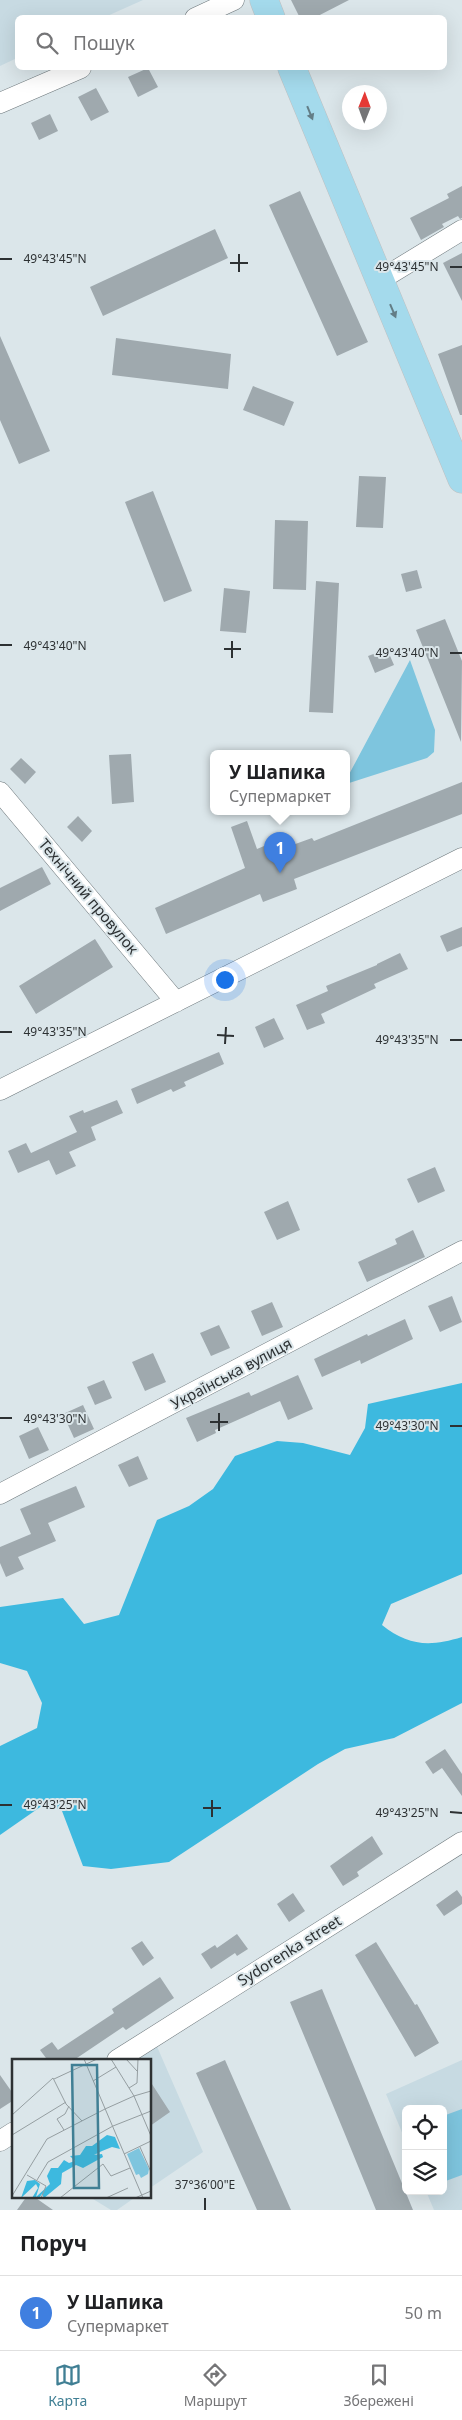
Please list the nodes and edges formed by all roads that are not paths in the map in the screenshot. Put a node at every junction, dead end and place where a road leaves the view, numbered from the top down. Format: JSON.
{"nodes":[{"id":1,"x":234,"y":0,"type":"edge"},
{"id":2,"x":264,"y":0,"type":"edge"},
{"id":3,"x":201,"y":15,"type":"edge"},
{"id":4,"x":270,"y":15,"type":"edge"},
{"id":5,"x":76,"y":70,"type":"edge"},
{"id":6,"x":293,"y":70,"type":"edge"},
{"id":7,"x":0,"y":103,"type":"edge"},
{"id":8,"x":462,"y":230,"type":"edge"},
{"id":9,"x":380,"y":280,"type":"junction"},
{"id":10,"x":462,"y":479,"type":"edge"},
{"id":11,"x":0,"y":792,"type":"edge"},
{"id":12,"x":462,"y":858,"type":"edge"},
{"id":13,"x":176,"y":1002,"type":"junction"},
{"id":14,"x":0,"y":1090,"type":"edge"},
{"id":15,"x":462,"y":1251,"type":"edge"},
{"id":16,"x":0,"y":1494,"type":"edge"},
{"id":17,"x":462,"y":1842,"type":"edge"},
{"id":18,"x":119,"y":2059,"type":"edge"},
{"id":19,"x":12,"y":2133,"type":"edge"},
{"id":20,"x":0,"y":2142,"type":"edge"}],
"edges":[{"from":1,"to":3,"type":"street"},
{"from":2,"to":4,"type":"main road"},
{"from":5,"to":7,"type":"street"},
{"from":6,"to":9,"type":"main road","one_way":true},
{"from":8,"to":9,"type":"street"},
{"from":9,"to":10,"type":"main road","one_way":true},
{"from":11,"to":13,"type":"street","name":"Технічний провулок"},
{"from":12,"to":13,"type":"street"},
{"from":13,"to":14,"type":"street"},
{"from":15,"to":16,"type":"street","name":"Українська вулиця"},
{"from":17,"to":18,"type":"street","name":"Sydorenka street"},
{"from":19,"to":20,"type":"street"}]}
